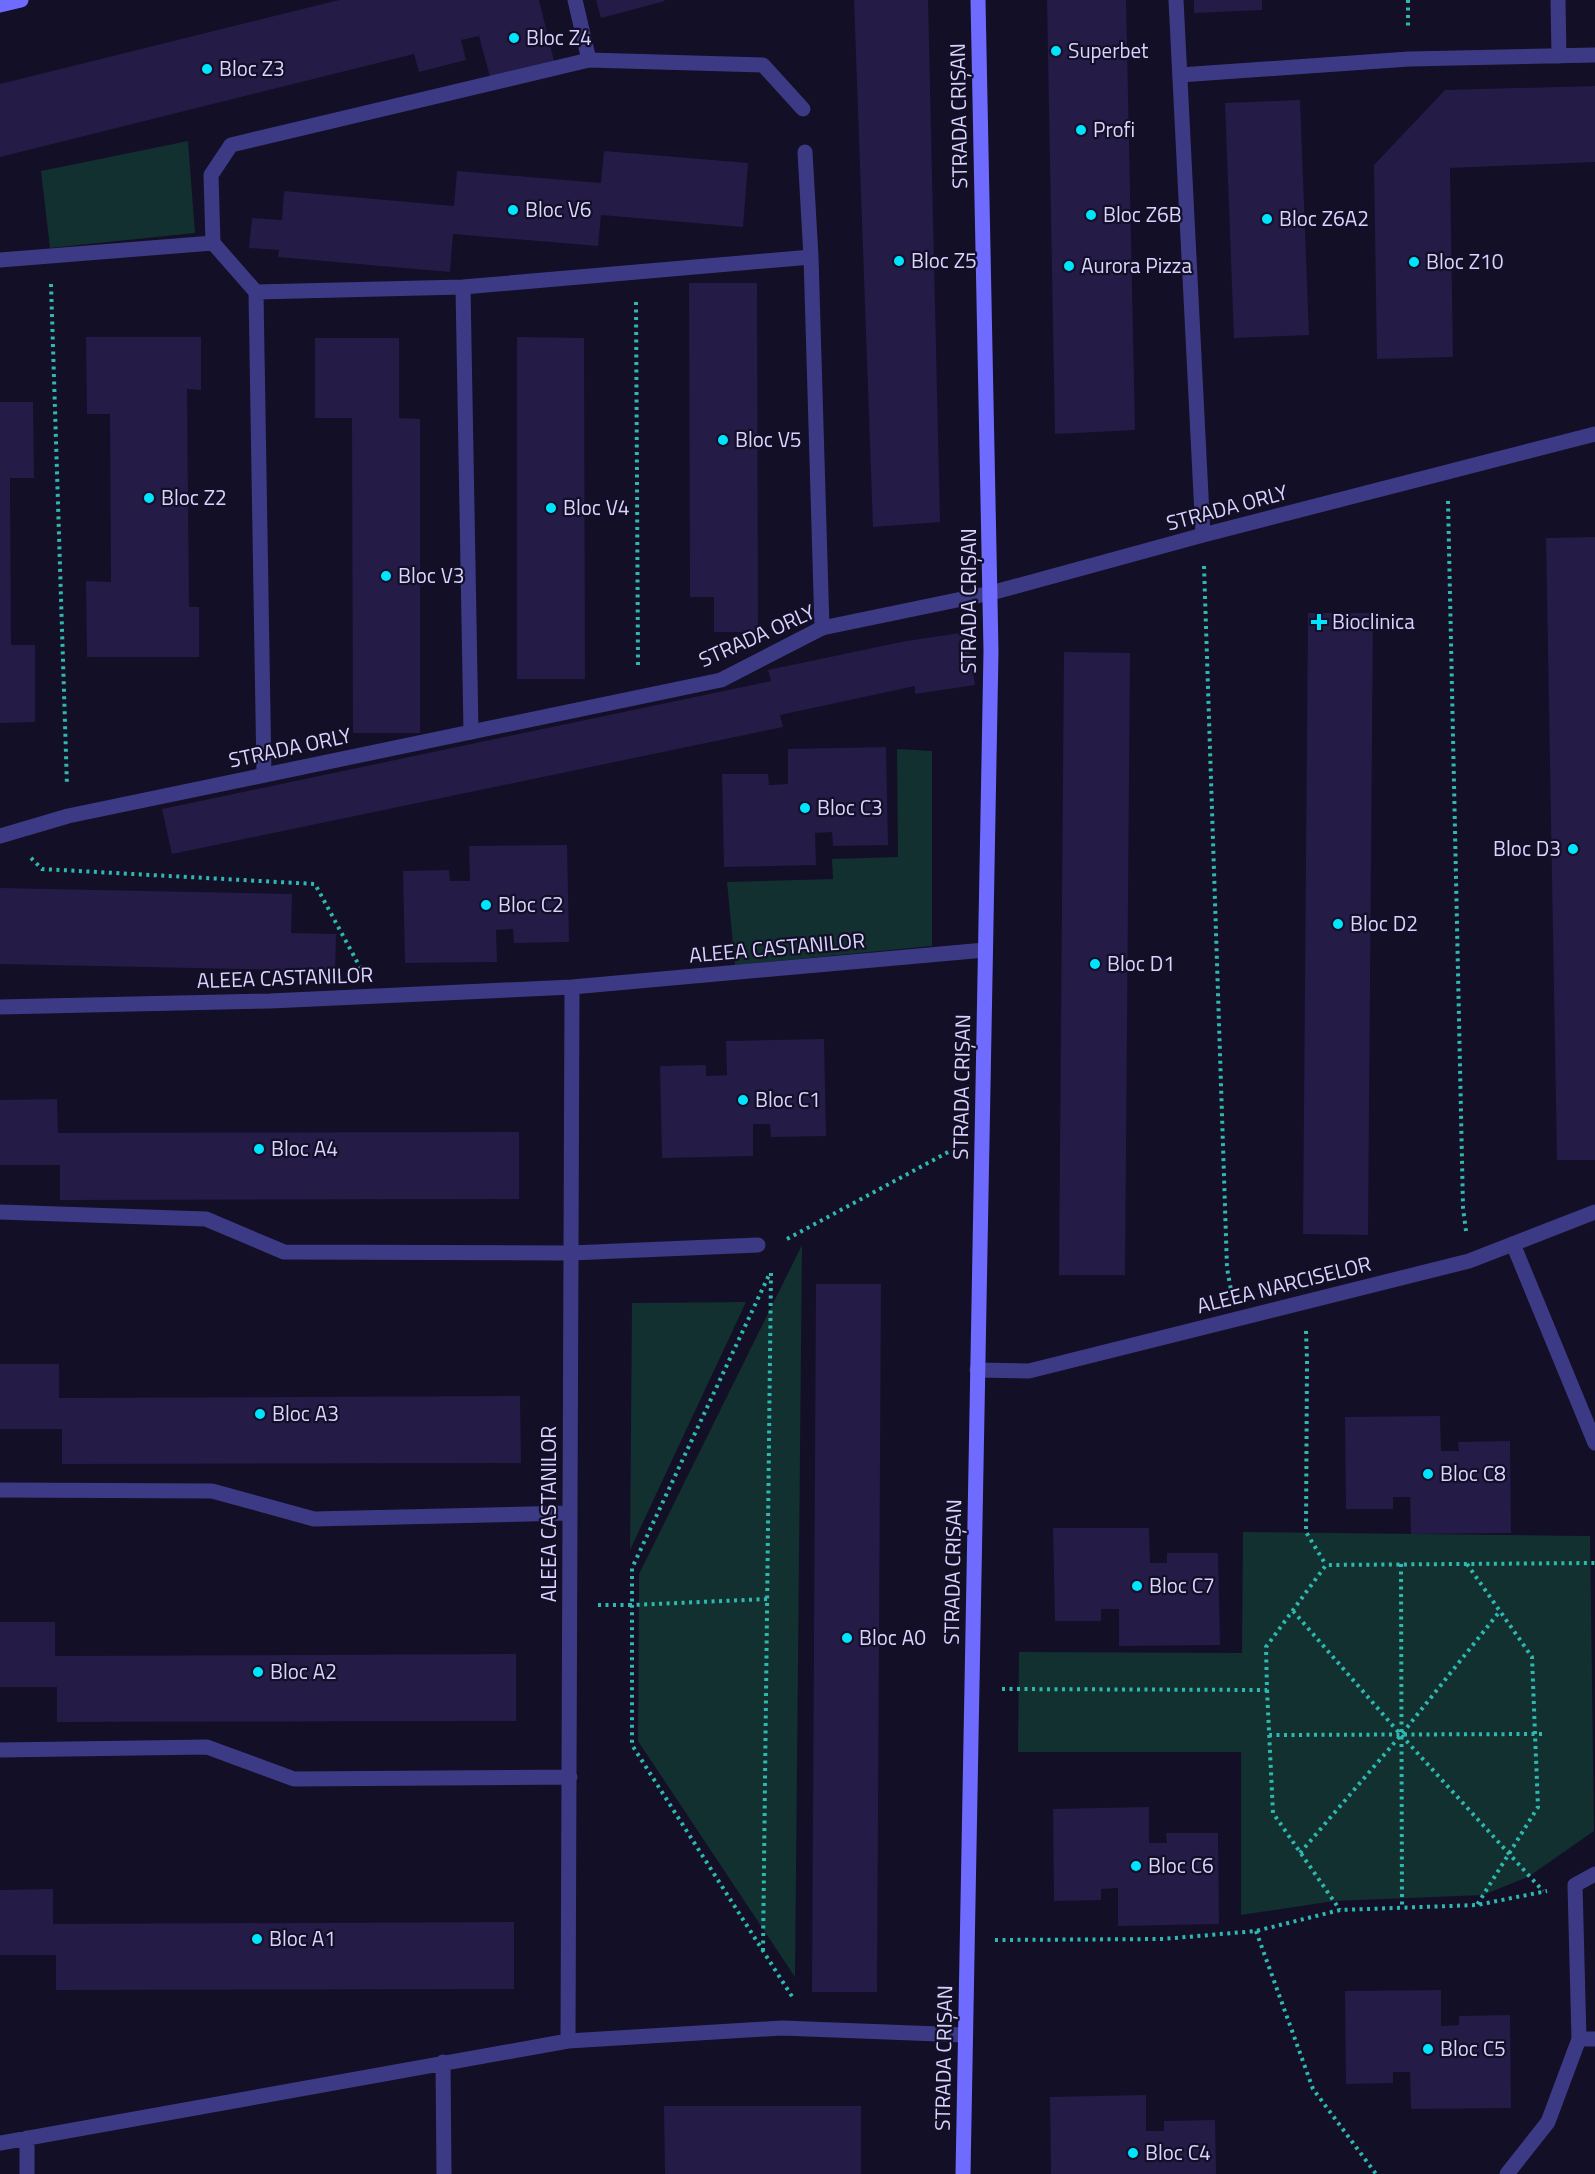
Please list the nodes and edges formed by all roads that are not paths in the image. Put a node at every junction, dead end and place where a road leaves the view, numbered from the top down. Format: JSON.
{"nodes":[{"id":1,"x":21,"y":0,"type":"edge"},
{"id":2,"x":575,"y":0,"type":"edge"},
{"id":3,"x":978,"y":0,"type":"edge"},
{"id":4,"x":1176,"y":0,"type":"edge"},
{"id":5,"x":1558,"y":0,"type":"edge"},
{"id":6,"x":0,"y":5,"type":"edge"},
{"id":7,"x":1595,"y":55,"type":"edge"},
{"id":8,"x":1559,"y":56,"type":"junction"},
{"id":9,"x":589,"y":60,"type":"junction"},
{"id":10,"x":1180,"y":75,"type":"junction"},
{"id":11,"x":803,"y":108,"type":"dead end"},
{"id":12,"x":805,"y":152,"type":"dead end"},
{"id":13,"x":213,"y":243,"type":"junction"},
{"id":14,"x":811,"y":257,"type":"junction"},
{"id":15,"x":0,"y":260,"type":"edge"},
{"id":16,"x":463,"y":287,"type":"junction"},
{"id":17,"x":256,"y":292,"type":"junction"},
{"id":18,"x":1595,"y":434,"type":"edge"},
{"id":19,"x":1203,"y":535,"type":"junction"},
{"id":20,"x":992,"y":593,"type":"junction"},
{"id":21,"x":822,"y":628,"type":"junction"},
{"id":22,"x":471,"y":732,"type":"junction"},
{"id":23,"x":264,"y":775,"type":"junction"},
{"id":24,"x":4,"y":835,"type":"edge"},
{"id":25,"x":985,"y":950,"type":"junction"},
{"id":26,"x":572,"y":987,"type":"junction"},
{"id":27,"x":0,"y":1007,"type":"edge"},
{"id":28,"x":0,"y":1212,"type":"edge"},
{"id":29,"x":1595,"y":1212,"type":"edge"},
{"id":30,"x":1513,"y":1244,"type":"junction"},
{"id":31,"x":758,"y":1245,"type":"road end"},
{"id":32,"x":571,"y":1253,"type":"junction"},
{"id":33,"x":977,"y":1370,"type":"junction"},
{"id":34,"x":1595,"y":1443,"type":"edge"},
{"id":35,"x":0,"y":1490,"type":"edge"},
{"id":36,"x":570,"y":1513,"type":"junction"},
{"id":37,"x":0,"y":1750,"type":"edge"},
{"id":38,"x":570,"y":1777,"type":"junction"},
{"id":39,"x":1595,"y":1874,"type":"edge"},
{"id":40,"x":965,"y":2035,"type":"junction"},
{"id":41,"x":1579,"y":2039,"type":"junction"},
{"id":42,"x":1595,"y":2039,"type":"edge"},
{"id":43,"x":568,"y":2041,"type":"junction"},
{"id":44,"x":443,"y":2062,"type":"junction"},
{"id":45,"x":27,"y":2138,"type":"junction"},
{"id":46,"x":0,"y":2143,"type":"edge"},
{"id":47,"x":27,"y":2174,"type":"edge"},
{"id":48,"x":444,"y":2174,"type":"edge"},
{"id":49,"x":963,"y":2174,"type":"edge"},
{"id":50,"x":1507,"y":2174,"type":"edge"}],
"edges":[{"from":1,"to":6,"type":"street"},
{"from":2,"to":9,"type":"street"},
{"from":3,"to":20,"type":"street","name":"STRADA CRIȘAN"},
{"from":4,"to":10,"type":"street"},
{"from":5,"to":8,"type":"street"},
{"from":7,"to":8,"type":"street"},
{"from":8,"to":10,"type":"street"},
{"from":9,"to":11,"type":"street"},
{"from":9,"to":13,"type":"street"},
{"from":10,"to":19,"type":"street"},
{"from":12,"to":14,"type":"street"},
{"from":13,"to":15,"type":"street"},
{"from":13,"to":17,"type":"street"},
{"from":14,"to":16,"type":"street"},
{"from":14,"to":21,"type":"street"},
{"from":16,"to":17,"type":"street"},
{"from":16,"to":22,"type":"street"},
{"from":17,"to":23,"type":"street"},
{"from":18,"to":19,"type":"street","name":"STRADA ORLY"},
{"from":19,"to":20,"type":"street","name":"STRADA ORLY"},
{"from":20,"to":21,"type":"street","name":"STRADA ORLY"},
{"from":20,"to":25,"type":"street","name":"STRADA CRIȘAN"},
{"from":21,"to":22,"type":"street","name":"STRADA ORLY"},
{"from":22,"to":23,"type":"street","name":"STRADA ORLY"},
{"from":23,"to":24,"type":"street","name":"STRADA ORLY"},
{"from":25,"to":26,"type":"street","name":"ALEEA CASTANILOR"},
{"from":25,"to":33,"type":"street","name":"STRADA CRIȘAN"},
{"from":26,"to":27,"type":"street","name":"ALEEA CASTANILOR"},
{"from":26,"to":32,"type":"street","name":"ALEEA CASTANILOR"},
{"from":28,"to":32,"type":"street"},
{"from":29,"to":30,"type":"street","name":"ALEEA NARCISELOR"},
{"from":30,"to":33,"type":"street","name":"ALEEA NARCISELOR"},
{"from":30,"to":34,"type":"street"},
{"from":31,"to":32,"type":"street"},
{"from":32,"to":36,"type":"street","name":"ALEEA CASTANILOR"},
{"from":33,"to":40,"type":"street","name":"STRADA CRIȘAN"},
{"from":35,"to":36,"type":"street"},
{"from":36,"to":38,"type":"street","name":"ALEEA CASTANILOR"},
{"from":37,"to":38,"type":"street"},
{"from":38,"to":43,"type":"street","name":"ALEEA CASTANILOR"},
{"from":39,"to":41,"type":"street"},
{"from":40,"to":43,"type":"street"},
{"from":40,"to":49,"type":"street","name":"STRADA CRIȘAN"},
{"from":41,"to":42,"type":"street"},
{"from":41,"to":50,"type":"street"},
{"from":43,"to":44,"type":"street"},
{"from":44,"to":45,"type":"street"},
{"from":44,"to":48,"type":"street"},
{"from":45,"to":46,"type":"street"},
{"from":45,"to":47,"type":"street"}]}
